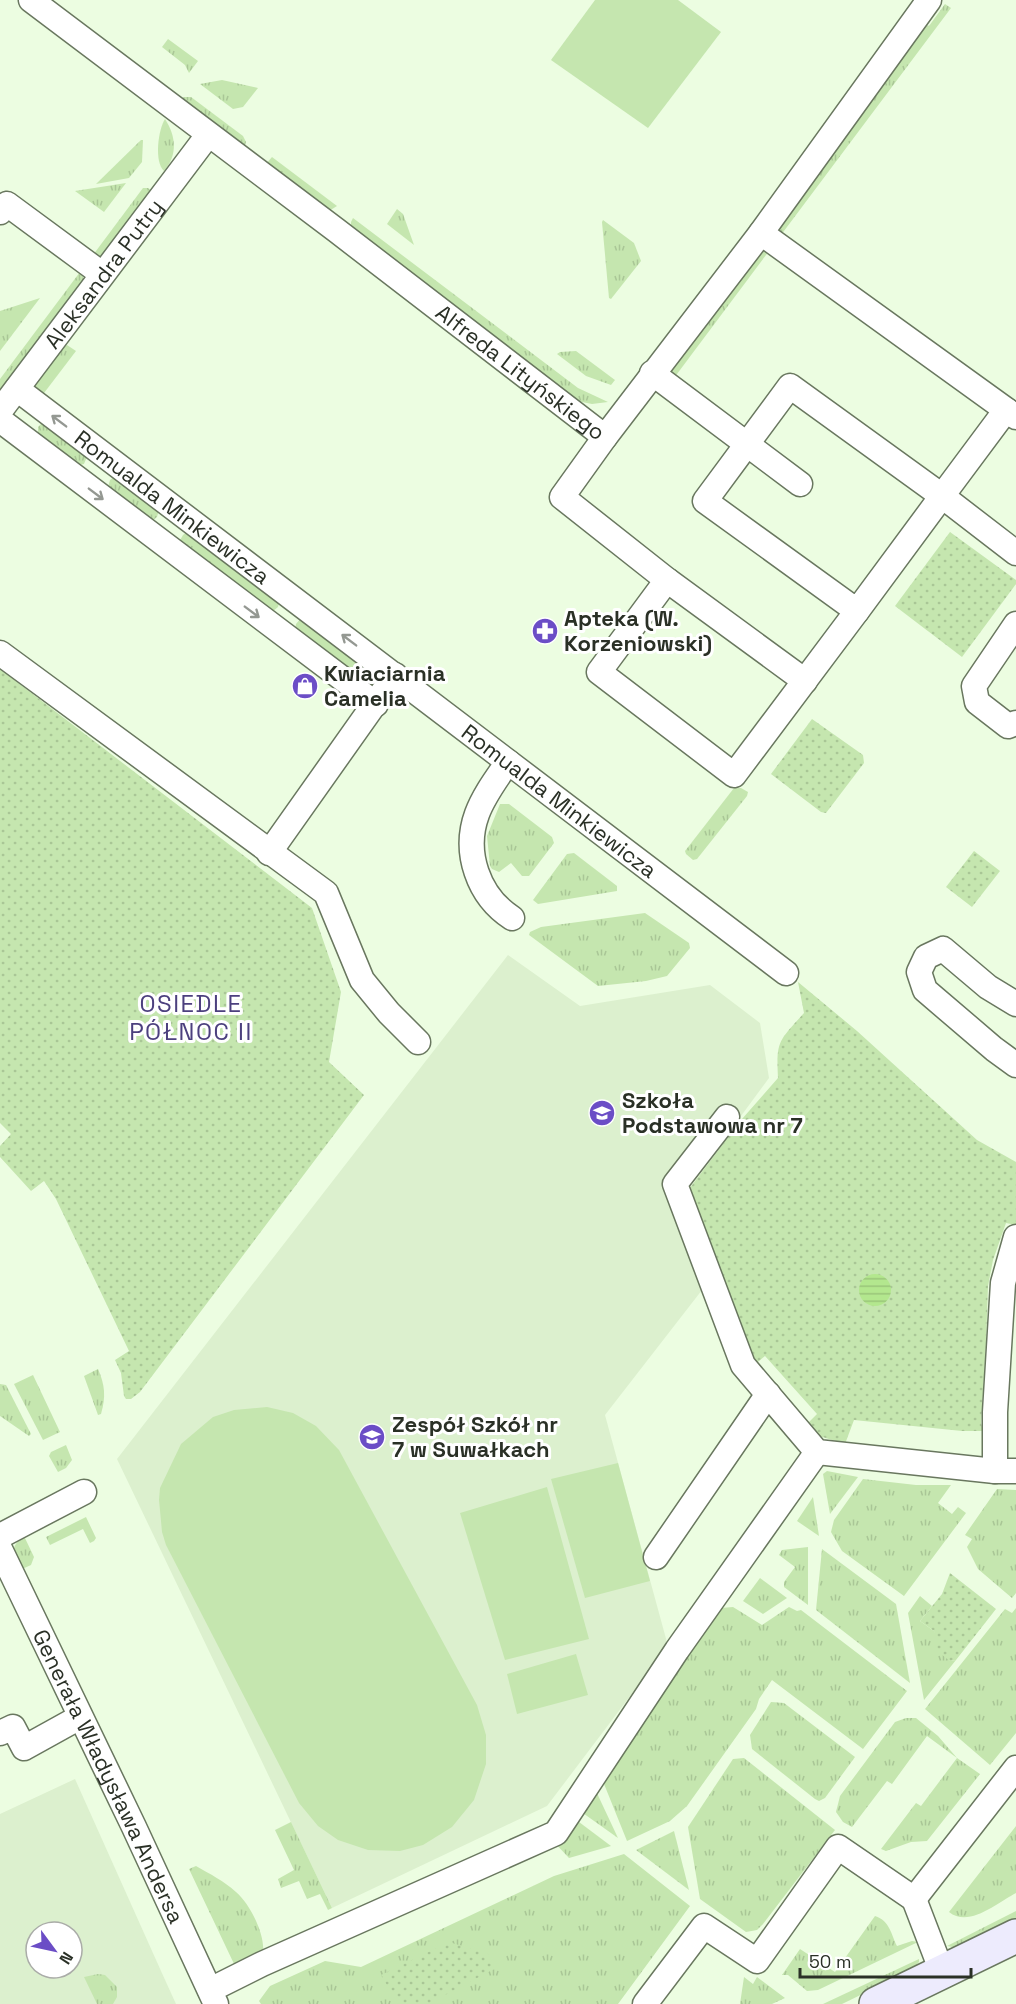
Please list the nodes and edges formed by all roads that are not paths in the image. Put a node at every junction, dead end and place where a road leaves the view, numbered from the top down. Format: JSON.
{"nodes":[{"id":1,"x":31,"y":0,"type":"edge"},
{"id":2,"x":928,"y":0,"type":"edge"},
{"id":3,"x":208,"y":135,"type":"junction"},
{"id":4,"x":0,"y":212,"type":"edge"},
{"id":5,"x":761,"y":233,"type":"junction"},
{"id":6,"x":102,"y":274,"type":"junction"},
{"id":7,"x":652,"y":373,"type":"junction"},
{"id":8,"x":17,"y":389,"type":"junction"},
{"id":9,"x":0,"y":411,"type":"edge"},
{"id":10,"x":1011,"y":413,"type":"edge"},
{"id":11,"x":0,"y":420,"type":"edge"},
{"id":12,"x":605,"y":437,"type":"junction"},
{"id":13,"x":747,"y":444,"type":"junction"},
{"id":14,"x":800,"y":484,"type":"dead end"},
{"id":15,"x":942,"y":496,"type":"junction"},
{"id":16,"x":1016,"y":553,"type":"edge"},
{"id":17,"x":667,"y":580,"type":"junction"},
{"id":18,"x":857,"y":611,"type":"junction"},
{"id":19,"x":1016,"y":624,"type":"edge"},
{"id":20,"x":0,"y":653,"type":"edge"},
{"id":21,"x":395,"y":675,"type":"junction"},
{"id":22,"x":805,"y":681,"type":"junction"},
{"id":23,"x":376,"y":704,"type":"junction"},
{"id":24,"x":1016,"y":723,"type":"edge"},
{"id":25,"x":508,"y":762,"type":"junction"},
{"id":26,"x":269,"y":853,"type":"junction"},
{"id":27,"x":512,"y":918,"type":"dead end"},
{"id":28,"x":786,"y":973,"type":"dead end"},
{"id":29,"x":1016,"y":1004,"type":"edge"},
{"id":30,"x":418,"y":1042,"type":"dead end"},
{"id":31,"x":1016,"y":1065,"type":"edge"},
{"id":32,"x":727,"y":1117,"type":"dead end"},
{"id":33,"x":1016,"y":1237,"type":"edge"},
{"id":34,"x":768,"y":1394,"type":"junction"},
{"id":35,"x":817,"y":1452,"type":"junction"},
{"id":36,"x":1005,"y":1471,"type":"edge"},
{"id":37,"x":84,"y":1492,"type":"dead end"},
{"id":38,"x":0,"y":1536,"type":"edge"},
{"id":39,"x":0,"y":1549,"type":"edge"},
{"id":40,"x":657,"y":1557,"type":"dead end"},
{"id":41,"x":80,"y":1717,"type":"junction"},
{"id":42,"x":0,"y":1733,"type":"edge"},
{"id":43,"x":1016,"y":1768,"type":"edge"},
{"id":44,"x":914,"y":1899,"type":"junction"},
{"id":45,"x":1016,"y":1936,"type":"edge"},
{"id":46,"x":942,"y":1972,"type":"junction"},
{"id":47,"x":213,"y":1997,"type":"edge"},
{"id":48,"x":645,"y":2004,"type":"edge"},
{"id":49,"x":876,"y":2004,"type":"edge"}],
"edges":[{"from":1,"to":3,"type":"street","name":"Alfreda Lityńskiego"},
{"from":2,"to":5,"type":"street","name":"Alfreda Lityńskiego"},
{"from":3,"to":6,"type":"street","name":"Aleksandra Putry"},
{"from":3,"to":12,"type":"street","name":"Alfreda Lityńskiego"},
{"from":4,"to":6,"type":"street"},
{"from":5,"to":7,"type":"street","name":"Alfreda Lityńskiego"},
{"from":5,"to":10,"type":"street"},
{"from":6,"to":8,"type":"street","name":"Aleksandra Putry"},
{"from":7,"to":12,"type":"street","name":"Alfreda Lityńskiego"},
{"from":7,"to":13,"type":"street"},
{"from":8,"to":9,"type":"street","name":"Aleksandra Putry"},
{"from":21,"to":8,"type":"street","name":"Romualda Minkiewicza","one_way":true},
{"from":10,"to":15,"type":"street"},
{"from":11,"to":23,"type":"street","name":"Romualda Minkiewicza","one_way":true},
{"from":12,"to":17,"type":"street"},
{"from":13,"to":14,"type":"street"},
{"from":13,"to":15,"type":"street"},
{"from":13,"to":18,"type":"street"},
{"from":15,"to":16,"type":"street"},
{"from":15,"to":18,"type":"street"},
{"from":17,"to":22,"type":"street"},
{"from":17,"to":22,"type":"street"},
{"from":18,"to":22,"type":"street"},
{"from":19,"to":24,"type":"street"},
{"from":20,"to":26,"type":"street"},
{"from":21,"to":23,"type":"street"},
{"from":21,"to":25,"type":"street","name":"Romualda Minkiewicza"},
{"from":23,"to":26,"type":"street"},
{"from":25,"to":27,"type":"street"},
{"from":25,"to":28,"type":"street","name":"Romualda Minkiewicza"},
{"from":26,"to":30,"type":"street"},
{"from":29,"to":31,"type":"street"},
{"from":32,"to":34,"type":"street"},
{"from":33,"to":36,"type":"street"},
{"from":34,"to":35,"type":"street"},
{"from":34,"to":40,"type":"street"},
{"from":35,"to":36,"type":"street"},
{"from":35,"to":47,"type":"street"},
{"from":37,"to":38,"type":"street"},
{"from":39,"to":41,"type":"street","name":"Generała Władysława Andersa"},
{"from":41,"to":42,"type":"street"},
{"from":41,"to":47,"type":"street","name":"Generała Władysława Andersa"},
{"from":43,"to":44,"type":"street"},
{"from":44,"to":46,"type":"street"},
{"from":44,"to":48,"type":"street"},
{"from":45,"to":46,"type":"street"},
{"from":46,"to":49,"type":"street"}]}
